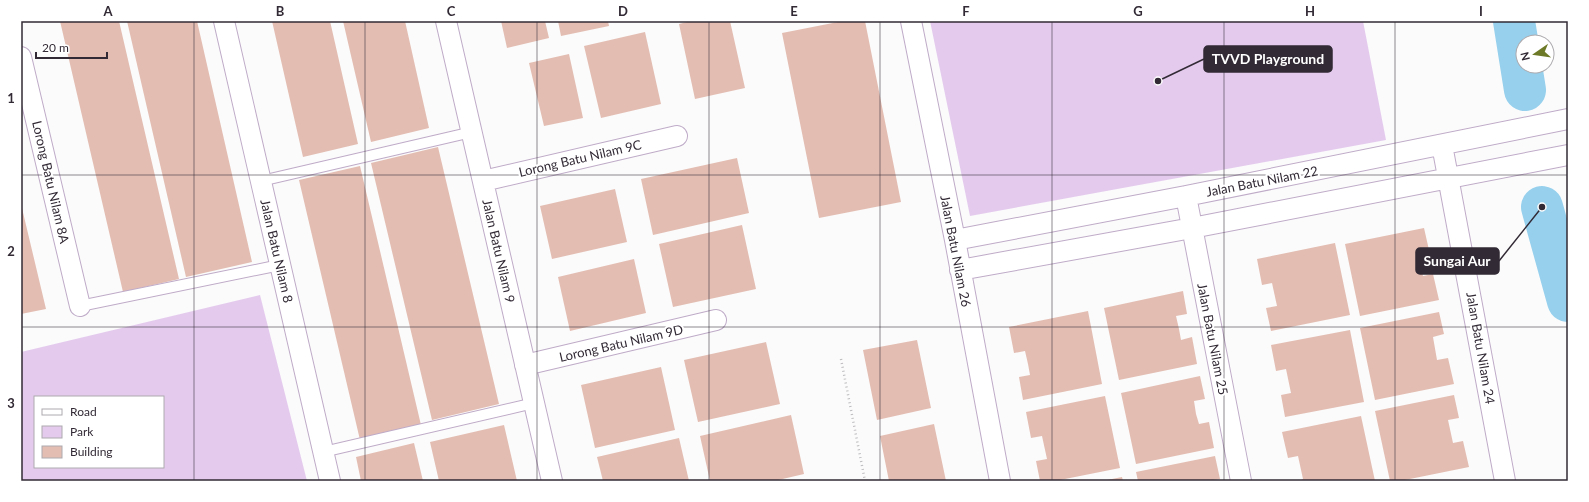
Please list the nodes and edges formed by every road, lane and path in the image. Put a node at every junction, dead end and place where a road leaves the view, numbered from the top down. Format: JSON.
{"nodes":[{"id":1,"x":224,"y":21,"type":"edge"},
{"id":2,"x":446,"y":21,"type":"edge"},
{"id":3,"x":911,"y":21,"type":"edge"},
{"id":4,"x":21,"y":58,"type":"edge"},
{"id":5,"x":1568,"y":119,"type":"edge"},
{"id":6,"x":472,"y":132,"type":"junction"},
{"id":7,"x":677,"y":136,"type":"dead end"},
{"id":8,"x":1442,"y":145,"type":"junction"},
{"id":9,"x":1568,"y":155,"type":"edge"},
{"id":10,"x":1450,"y":179,"type":"junction"},
{"id":11,"x":261,"y":181,"type":"junction"},
{"id":12,"x":483,"y":181,"type":"junction"},
{"id":13,"x":1186,"y":196,"type":"junction"},
{"id":14,"x":1192,"y":228,"type":"junction"},
{"id":15,"x":955,"y":240,"type":"junction"},
{"id":16,"x":280,"y":265,"type":"junction"},
{"id":17,"x":960,"y":270,"type":"junction"},
{"id":18,"x":80,"y":306,"type":"joint"},
{"id":19,"x":716,"y":320,"type":"dead end"},
{"id":20,"x":841,"y":360,"type":"dead end"},
{"id":21,"x":525,"y":365,"type":"junction"},
{"id":22,"x":534,"y":403,"type":"junction"},
{"id":23,"x":323,"y":452,"type":"junction"},
{"id":24,"x":330,"y":481,"type":"edge"},
{"id":25,"x":552,"y":481,"type":"edge"},
{"id":26,"x":865,"y":481,"type":"edge"},
{"id":27,"x":1000,"y":481,"type":"edge"},
{"id":28,"x":1241,"y":481,"type":"edge"},
{"id":29,"x":1505,"y":481,"type":"edge"}],
"edges":[{"from":1,"to":11,"type":"street","name":"Jalan Batu Nilam 8"},
{"from":2,"to":6,"type":"street","name":"Jalan Batu Nilam 9"},
{"from":3,"to":15,"type":"street","name":"Jalan Batu Nilam 26"},
{"from":4,"to":18,"type":"street","name":"Lorong Batu Nilam 8A"},
{"from":5,"to":8,"type":"street","name":"Jalan Batu Nilam 22"},
{"from":6,"to":11,"type":"lane"},
{"from":6,"to":12,"type":"street","name":"Jalan Batu Nilam 9"},
{"from":7,"to":12,"type":"street","name":"Lorong Batu Nilam 9C"},
{"from":8,"to":10,"type":"street","name":"Jalan Batu Nilam 24"},
{"from":8,"to":13,"type":"street","name":"Jalan Batu Nilam 22"},
{"from":9,"to":10,"type":"street"},
{"from":10,"to":14,"type":"street"},
{"from":10,"to":29,"type":"street","name":"Jalan Batu Nilam 24"},
{"from":11,"to":16,"type":"street","name":"Jalan Batu Nilam 8"},
{"from":12,"to":21,"type":"street","name":"Jalan Batu Nilam 9"},
{"from":13,"to":14,"type":"street","name":"Jalan Batu Nilam 25"},
{"from":13,"to":15,"type":"street","name":"Jalan Batu Nilam 22"},
{"from":14,"to":17,"type":"street"},
{"from":14,"to":28,"type":"street","name":"Jalan Batu Nilam 25"},
{"from":15,"to":17,"type":"street","name":"Jalan Batu Nilam 26"},
{"from":16,"to":18,"type":"lane"},
{"from":16,"to":23,"type":"street","name":"Jalan Batu Nilam 8"},
{"from":17,"to":27,"type":"street","name":"Jalan Batu Nilam 26"},
{"from":19,"to":21,"type":"street","name":"Lorong Batu Nilam 9D"},
{"from":20,"to":26,"type":"path"},
{"from":21,"to":22,"type":"street","name":"Jalan Batu Nilam 9"},
{"from":22,"to":23,"type":"lane"},
{"from":22,"to":25,"type":"street","name":"Jalan Batu Nilam 9"},
{"from":23,"to":24,"type":"street","name":"Jalan Batu Nilam 8"}]}
